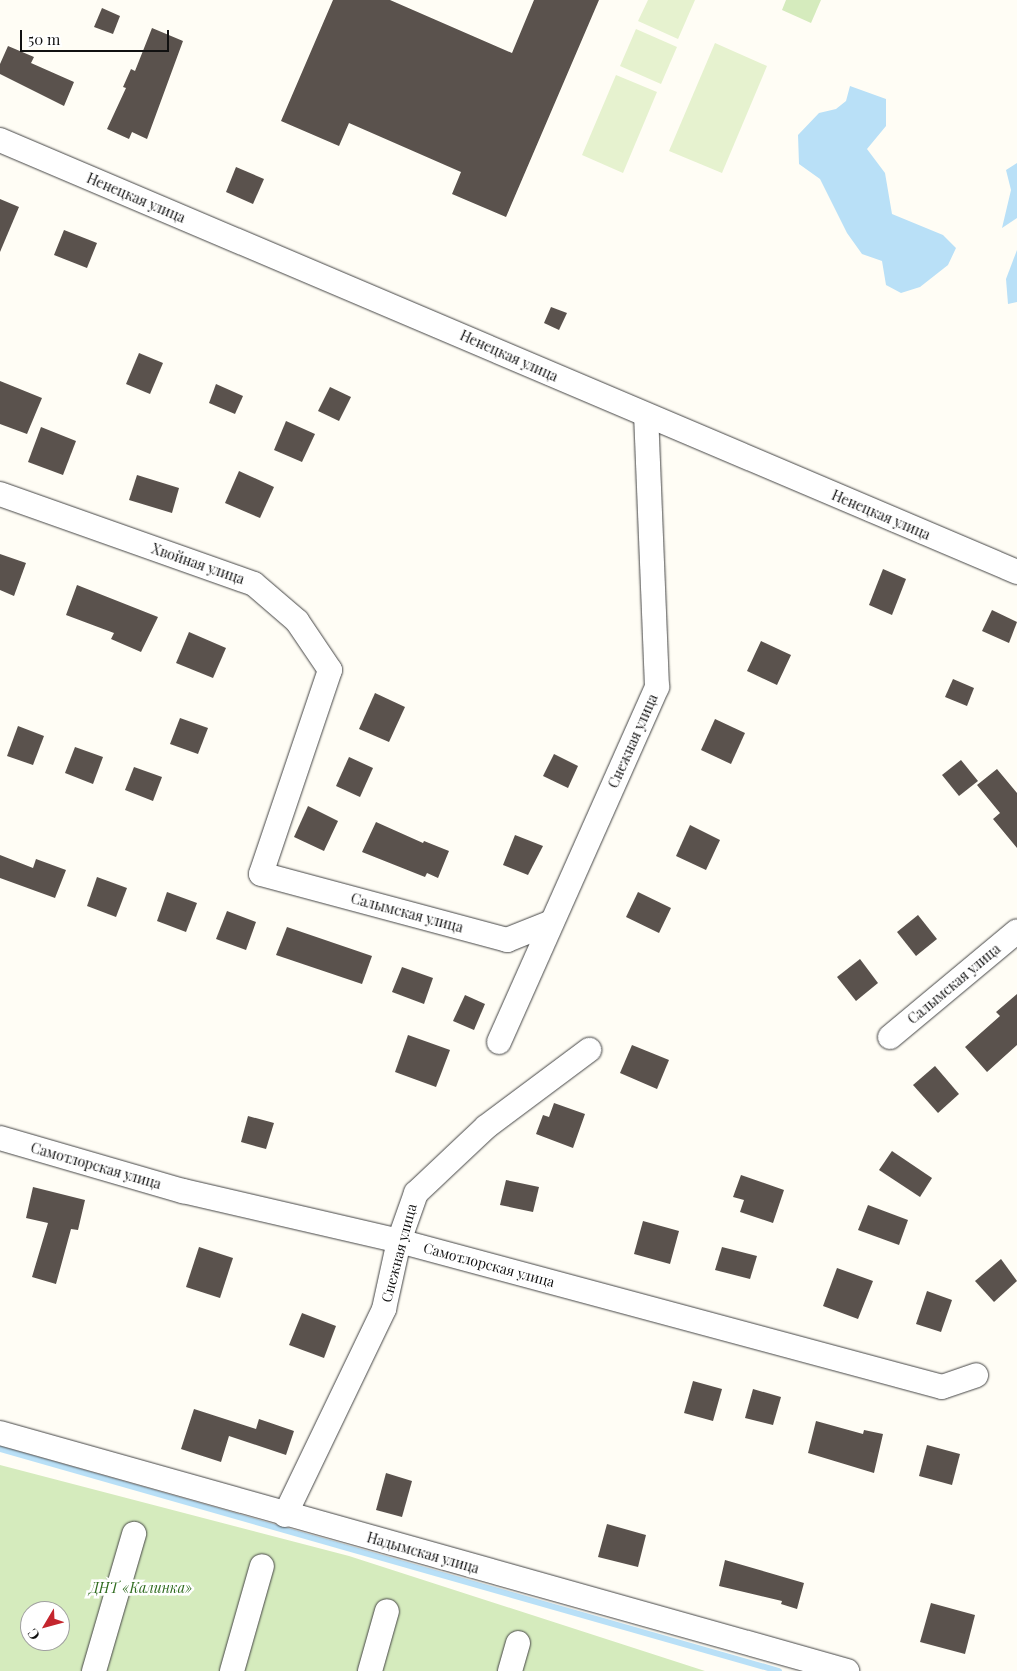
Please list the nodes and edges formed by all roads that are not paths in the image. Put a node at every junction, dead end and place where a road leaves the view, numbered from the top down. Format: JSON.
{"nodes":[{"id":1,"x":0,"y":140,"type":"edge"},
{"id":2,"x":646,"y":416,"type":"junction"},
{"id":3,"x":0,"y":494,"type":"edge"},
{"id":4,"x":1017,"y":572,"type":"edge"},
{"id":5,"x":261,"y":874,"type":"joint"},
{"id":6,"x":552,"y":922,"type":"junction"},
{"id":7,"x":1017,"y":931,"type":"edge"},
{"id":8,"x":890,"y":1036,"type":"dead end"},
{"id":9,"x":499,"y":1042,"type":"dead end"},
{"id":10,"x":589,"y":1050,"type":"dead end"},
{"id":11,"x":0,"y":1138,"type":"edge"},
{"id":12,"x":399,"y":1242,"type":"junction"},
{"id":13,"x":976,"y":1375,"type":"dead end"},
{"id":14,"x":0,"y":1433,"type":"edge"},
{"id":15,"x":285,"y":1515,"type":"junction"},
{"id":16,"x":134,"y":1534,"type":"dead end"},
{"id":17,"x":262,"y":1566,"type":"dead end"},
{"id":18,"x":387,"y":1611,"type":"dead end"},
{"id":19,"x":518,"y":1642,"type":"dead end"},
{"id":20,"x":94,"y":1671,"type":"edge"},
{"id":21,"x":232,"y":1671,"type":"edge"},
{"id":22,"x":370,"y":1671,"type":"edge"},
{"id":23,"x":510,"y":1671,"type":"edge"},
{"id":24,"x":847,"y":1671,"type":"edge"}],
"edges":[{"from":1,"to":2,"type":"street","name":"Ненецкая улица"},
{"from":2,"to":4,"type":"street","name":"Ненецкая улица"},
{"from":2,"to":6,"type":"street","name":"Снежная улица"},
{"from":3,"to":5,"type":"street","name":"Хвойная улица"},
{"from":5,"to":6,"type":"street","name":"Салымская улица"},
{"from":6,"to":9,"type":"street","name":"Снежная улица"},
{"from":7,"to":8,"type":"street","name":"Салымская улица"},
{"from":10,"to":12,"type":"street","name":"Снежная улица"},
{"from":11,"to":12,"type":"street","name":"Самотлорская улица"},
{"from":12,"to":13,"type":"street","name":"Самотлорская улица"},
{"from":12,"to":15,"type":"street","name":"Снежная улица"},
{"from":14,"to":15,"type":"street","name":"Надымская улица"},
{"from":15,"to":24,"type":"street","name":"Надымская улица"},
{"from":16,"to":20,"type":"street"},
{"from":17,"to":21,"type":"street"},
{"from":18,"to":22,"type":"street"},
{"from":19,"to":23,"type":"street"}]}
